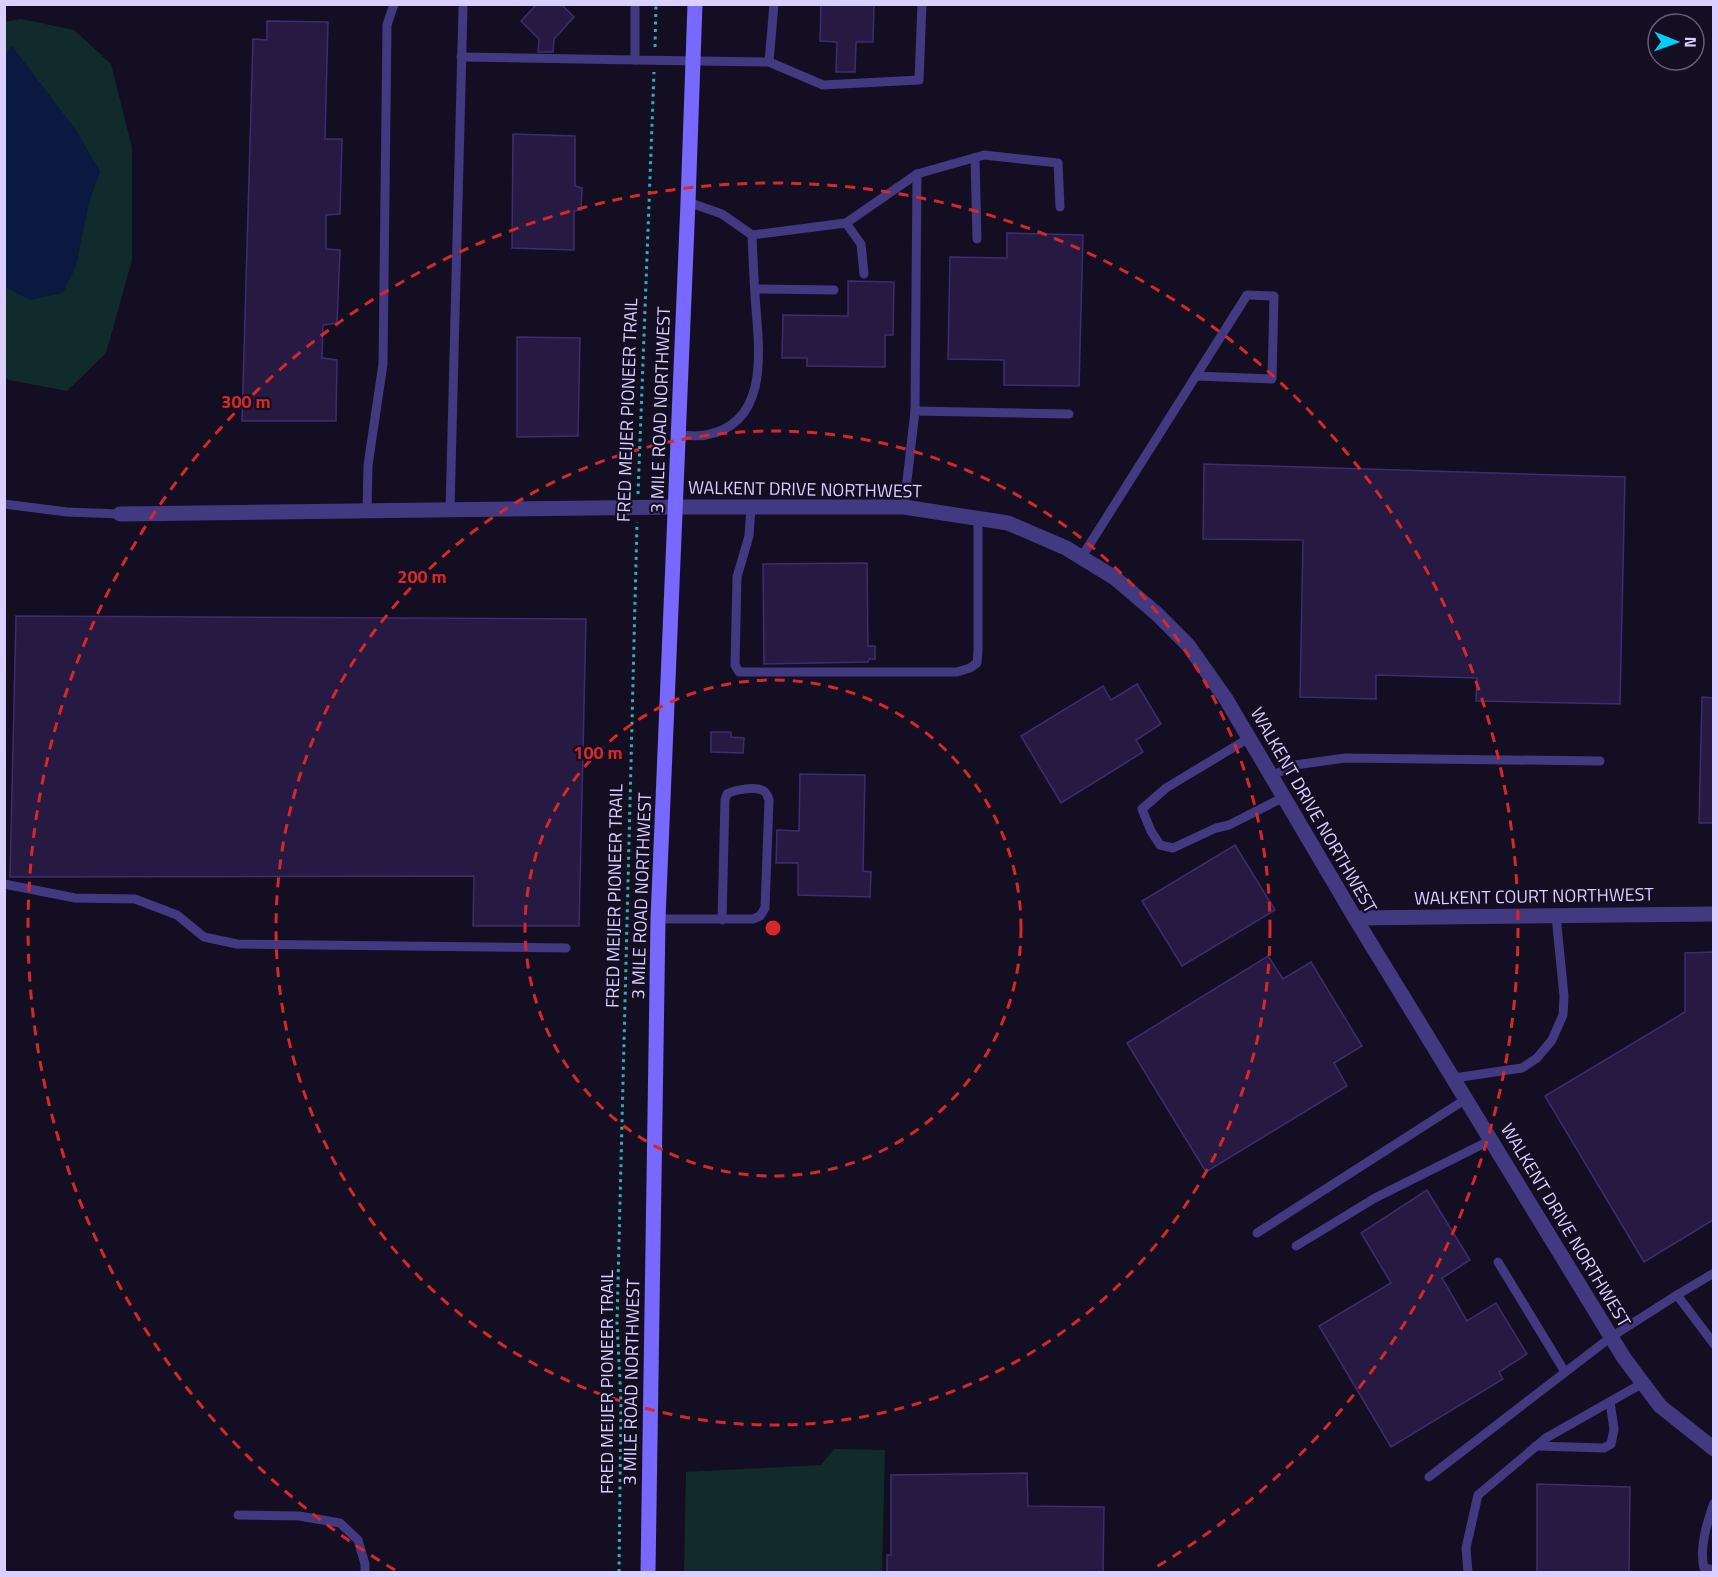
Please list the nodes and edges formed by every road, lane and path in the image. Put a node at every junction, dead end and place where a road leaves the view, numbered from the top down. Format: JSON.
{"nodes":[{"id":1,"x":394,"y":4,"type":"edge"},
{"id":2,"x":634,"y":4,"type":"edge"},
{"id":3,"x":656,"y":4,"type":"edge"},
{"id":4,"x":694,"y":4,"type":"edge"},
{"id":5,"x":774,"y":4,"type":"edge"},
{"id":6,"x":922,"y":4,"type":"edge"},
{"id":7,"x":462,"y":6,"type":"edge"},
{"id":8,"x":461,"y":57,"type":"junction"},
{"id":9,"x":635,"y":60,"type":"junction"},
{"id":10,"x":654,"y":60,"type":"junction"},
{"id":11,"x":693,"y":61,"type":"junction"},
{"id":12,"x":769,"y":62,"type":"junction"},
{"id":13,"x":975,"y":158,"type":"junction"},
{"id":14,"x":917,"y":174,"type":"junction"},
{"id":15,"x":688,"y":201,"type":"junction"},
{"id":16,"x":1060,"y":207,"type":"dead end"},
{"id":17,"x":846,"y":223,"type":"junction"},
{"id":18,"x":752,"y":235,"type":"junction"},
{"id":19,"x":977,"y":239,"type":"dead end"},
{"id":20,"x":864,"y":274,"type":"dead end"},
{"id":21,"x":755,"y":289,"type":"junction"},
{"id":22,"x":834,"y":290,"type":"dead end"},
{"id":23,"x":1196,"y":376,"type":"junction"},
{"id":24,"x":915,"y":411,"type":"junction"},
{"id":25,"x":1069,"y":414,"type":"dead end"},
{"id":26,"x":678,"y":435,"type":"junction"},
{"id":27,"x":4,"y":504,"type":"edge"},
{"id":28,"x":676,"y":507,"type":"junction"},
{"id":29,"x":751,"y":507,"type":"junction"},
{"id":30,"x":904,"y":507,"type":"junction"},
{"id":31,"x":637,"y":508,"type":"junction"},
{"id":32,"x":450,"y":510,"type":"junction"},
{"id":33,"x":367,"y":511,"type":"junction"},
{"id":34,"x":120,"y":514,"type":"joint"},
{"id":35,"x":978,"y":517,"type":"junction"},
{"id":36,"x":1081,"y":558,"type":"junction"},
{"id":37,"x":1249,"y":738,"type":"junction"},
{"id":38,"x":1600,"y":761,"type":"dead end"},
{"id":39,"x":1272,"y":776,"type":"junction"},
{"id":40,"x":1284,"y":797,"type":"junction"},
{"id":41,"x":4,"y":884,"type":"edge"},
{"id":42,"x":1713,"y":914,"type":"edge"},
{"id":43,"x":1556,"y":916,"type":"junction"},
{"id":44,"x":1354,"y":918,"type":"junction"},
{"id":45,"x":658,"y":919,"type":"junction"},
{"id":46,"x":722,"y":920,"type":"junction"},
{"id":47,"x":566,"y":948,"type":"dead end"},
{"id":48,"x":1454,"y":1078,"type":"junction"},
{"id":49,"x":1466,"y":1099,"type":"junction"},
{"id":50,"x":1491,"y":1140,"type":"junction"},
{"id":51,"x":1257,"y":1233,"type":"dead end"},
{"id":52,"x":1296,"y":1246,"type":"dead end"},
{"id":53,"x":1498,"y":1262,"type":"dead end"},
{"id":54,"x":1713,"y":1273,"type":"edge"},
{"id":55,"x":1677,"y":1295,"type":"junction"},
{"id":56,"x":1611,"y":1337,"type":"junction"},
{"id":57,"x":1713,"y":1344,"type":"edge"},
{"id":58,"x":1565,"y":1372,"type":"junction"},
{"id":59,"x":1643,"y":1383,"type":"junction"},
{"id":60,"x":1610,"y":1402,"type":"junction"},
{"id":61,"x":1536,"y":1446,"type":"junction"},
{"id":62,"x":1713,"y":1449,"type":"edge"},
{"id":63,"x":1429,"y":1477,"type":"dead end"},
{"id":64,"x":1713,"y":1507,"type":"edge"},
{"id":65,"x":238,"y":1515,"type":"dead end"},
{"id":66,"x":1713,"y":1570,"type":"edge"},
{"id":67,"x":365,"y":1572,"type":"edge"},
{"id":68,"x":619,"y":1572,"type":"edge"},
{"id":69,"x":648,"y":1572,"type":"edge"},
{"id":70,"x":1468,"y":1572,"type":"edge"}],
"edges":[{"from":1,"to":33,"type":"lane"},
{"from":2,"to":9,"type":"lane"},
{"from":3,"to":10,"type":"path","name":"FRED MEIJER PIONEER TRAIL"},
{"from":4,"to":11,"type":"main road","name":"3 MILE ROAD NORTHWEST"},
{"from":5,"to":12,"type":"lane"},
{"from":6,"to":12,"type":"lane"},
{"from":7,"to":8,"type":"lane"},
{"from":8,"to":9,"type":"lane"},
{"from":8,"to":32,"type":"lane"},
{"from":9,"to":10,"type":"lane"},
{"from":10,"to":11,"type":"lane"},
{"from":10,"to":31,"type":"path","name":"FRED MEIJER PIONEER TRAIL"},
{"from":11,"to":12,"type":"lane"},
{"from":11,"to":15,"type":"main road","name":"3 MILE ROAD NORTHWEST"},
{"from":13,"to":14,"type":"lane"},
{"from":13,"to":16,"type":"lane"},
{"from":13,"to":19,"type":"lane"},
{"from":14,"to":17,"type":"lane"},
{"from":14,"to":24,"type":"lane"},
{"from":15,"to":18,"type":"lane"},
{"from":15,"to":26,"type":"main road","name":"3 MILE ROAD NORTHWEST"},
{"from":17,"to":18,"type":"lane"},
{"from":17,"to":20,"type":"lane"},
{"from":18,"to":21,"type":"lane"},
{"from":21,"to":22,"type":"lane"},
{"from":21,"to":26,"type":"lane"},
{"from":23,"to":23,"type":"lane"},
{"from":23,"to":36,"type":"lane"},
{"from":24,"to":25,"type":"lane"},
{"from":24,"to":30,"type":"lane"},
{"from":26,"to":28,"type":"main road","name":"3 MILE ROAD NORTHWEST"},
{"from":27,"to":34,"type":"lane"},
{"from":28,"to":29,"type":"street","name":"WALKENT DRIVE NORTHWEST"},
{"from":28,"to":31,"type":"street","name":"WALKENT DRIVE NORTHWEST"},
{"from":28,"to":45,"type":"main road","name":"3 MILE ROAD NORTHWEST"},
{"from":29,"to":30,"type":"street","name":"WALKENT DRIVE NORTHWEST"},
{"from":29,"to":35,"type":"lane"},
{"from":30,"to":35,"type":"street","name":"WALKENT DRIVE NORTHWEST"},
{"from":31,"to":32,"type":"street","name":"WALKENT DRIVE NORTHWEST"},
{"from":31,"to":68,"type":"path","name":"FRED MEIJER PIONEER TRAIL"},
{"from":32,"to":33,"type":"street","name":"WALKENT DRIVE NORTHWEST"},
{"from":33,"to":34,"type":"street","name":"WALKENT DRIVE NORTHWEST"},
{"from":35,"to":36,"type":"street","name":"WALKENT DRIVE NORTHWEST"},
{"from":36,"to":37,"type":"street","name":"WALKENT DRIVE NORTHWEST"},
{"from":37,"to":39,"type":"street","name":"WALKENT DRIVE NORTHWEST"},
{"from":37,"to":40,"type":"lane"},
{"from":38,"to":39,"type":"lane"},
{"from":39,"to":40,"type":"street","name":"WALKENT DRIVE NORTHWEST"},
{"from":40,"to":44,"type":"street","name":"WALKENT DRIVE NORTHWEST"},
{"from":41,"to":47,"type":"lane"},
{"from":42,"to":43,"type":"street","name":"WALKENT COURT NORTHWEST"},
{"from":43,"to":44,"type":"street","name":"WALKENT COURT NORTHWEST"},
{"from":43,"to":48,"type":"lane"},
{"from":44,"to":48,"type":"street","name":"WALKENT DRIVE NORTHWEST"},
{"from":45,"to":46,"type":"lane"},
{"from":45,"to":69,"type":"main road","name":"3 MILE ROAD NORTHWEST"},
{"from":46,"to":46,"type":"lane"},
{"from":48,"to":49,"type":"street","name":"WALKENT DRIVE NORTHWEST"},
{"from":49,"to":50,"type":"street","name":"WALKENT DRIVE NORTHWEST"},
{"from":49,"to":51,"type":"lane"},
{"from":50,"to":52,"type":"lane"},
{"from":50,"to":56,"type":"street","name":"WALKENT DRIVE NORTHWEST"},
{"from":53,"to":58,"type":"lane"},
{"from":54,"to":55,"type":"lane"},
{"from":55,"to":56,"type":"lane"},
{"from":55,"to":57,"type":"lane"},
{"from":56,"to":58,"type":"lane"},
{"from":56,"to":59,"type":"street","name":"WALKENT DRIVE NORTHWEST"},
{"from":58,"to":63,"type":"lane"},
{"from":59,"to":60,"type":"lane"},
{"from":59,"to":62,"type":"street","name":"WALKENT DRIVE NORTHWEST"},
{"from":60,"to":61,"type":"lane"},
{"from":60,"to":61,"type":"lane"},
{"from":61,"to":70,"type":"lane"},
{"from":64,"to":66,"type":"lane"},
{"from":65,"to":67,"type":"lane"}]}
